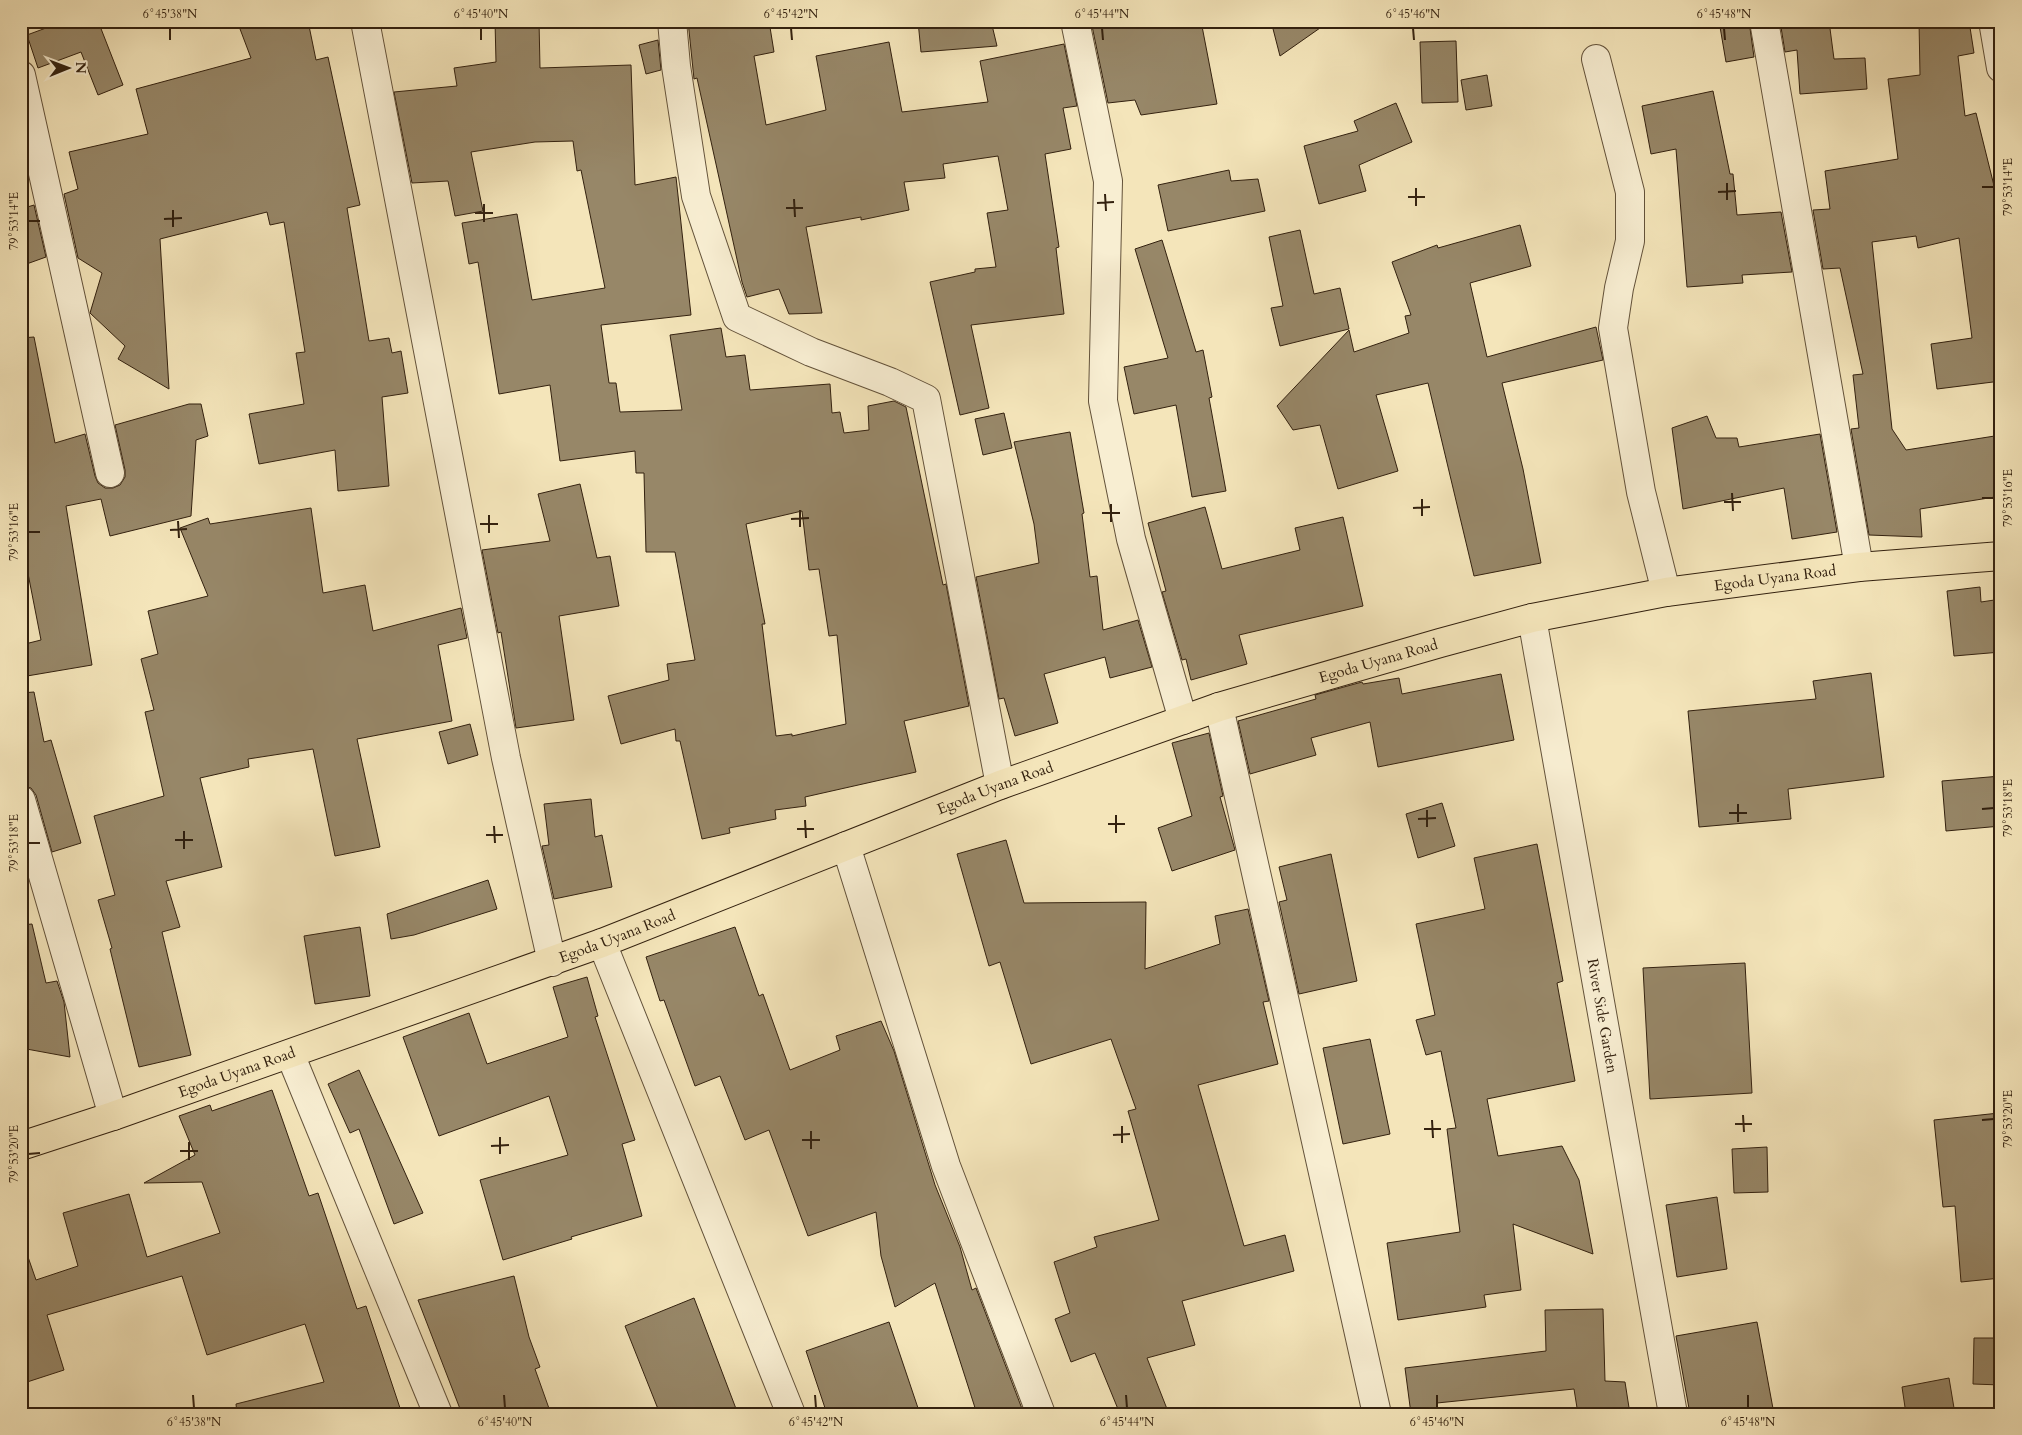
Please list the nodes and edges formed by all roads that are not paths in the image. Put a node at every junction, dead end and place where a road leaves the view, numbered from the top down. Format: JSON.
{"nodes":[{"id":1,"x":365,"y":21,"type":"edge"},
{"id":2,"x":672,"y":21,"type":"edge"},
{"id":3,"x":1075,"y":21,"type":"edge"},
{"id":4,"x":1764,"y":21,"type":"edge"},
{"id":5,"x":1993,"y":21,"type":"edge"},
{"id":6,"x":1596,"y":59,"type":"dead end"},
{"id":7,"x":2001,"y":68,"type":"edge"},
{"id":8,"x":21,"y":75,"type":"edge"},
{"id":9,"x":110,"y":473,"type":"dead end"},
{"id":10,"x":2001,"y":556,"type":"edge"},
{"id":11,"x":1859,"y":567,"type":"junction"},
{"id":12,"x":1666,"y":592,"type":"junction"},
{"id":13,"x":1532,"y":618,"type":"junction"},
{"id":14,"x":1219,"y":707,"type":"junction"},
{"id":15,"x":1183,"y":720,"type":"junction"},
{"id":16,"x":1000,"y":785,"type":"junction"},
{"id":17,"x":21,"y":800,"type":"edge"},
{"id":18,"x":846,"y":846,"type":"junction"},
{"id":19,"x":602,"y":943,"type":"junction"},
{"id":20,"x":552,"y":962,"type":"junction"},
{"id":21,"x":290,"y":1054,"type":"junction"},
{"id":22,"x":113,"y":1116,"type":"junction"},
{"id":23,"x":21,"y":1146,"type":"edge"},
{"id":24,"x":438,"y":1414,"type":"edge"},
{"id":25,"x":791,"y":1414,"type":"edge"},
{"id":26,"x":1041,"y":1414,"type":"edge"},
{"id":27,"x":1377,"y":1414,"type":"edge"},
{"id":28,"x":1673,"y":1414,"type":"edge"}],
"edges":[{"from":1,"to":20,"type":"street"},
{"from":2,"to":16,"type":"street"},
{"from":3,"to":15,"type":"street"},
{"from":4,"to":11,"type":"street"},
{"from":5,"to":7,"type":"street"},
{"from":6,"to":12,"type":"street"},
{"from":8,"to":9,"type":"street"},
{"from":10,"to":11,"type":"main road","name":"Egoda Uyana Road"},
{"from":11,"to":12,"type":"main road","name":"Egoda Uyana Road"},
{"from":12,"to":13,"type":"main road","name":"Egoda Uyana Road"},
{"from":13,"to":14,"type":"main road","name":"Egoda Uyana Road"},
{"from":13,"to":28,"type":"street","name":"River Side Garden"},
{"from":14,"to":15,"type":"main road","name":"Egoda Uyana Road"},
{"from":14,"to":27,"type":"street"},
{"from":15,"to":16,"type":"main road","name":"Egoda Uyana Road"},
{"from":16,"to":18,"type":"main road","name":"Egoda Uyana Road"},
{"from":17,"to":22,"type":"street"},
{"from":18,"to":19,"type":"main road","name":"Egoda Uyana Road"},
{"from":18,"to":26,"type":"street"},
{"from":19,"to":20,"type":"main road","name":"Egoda Uyana Road"},
{"from":19,"to":25,"type":"street"},
{"from":20,"to":21,"type":"main road","name":"Egoda Uyana Road"},
{"from":21,"to":22,"type":"main road","name":"Egoda Uyana Road"},
{"from":21,"to":24,"type":"street"},
{"from":22,"to":23,"type":"main road","name":"Egoda Uyana Road"}]}
